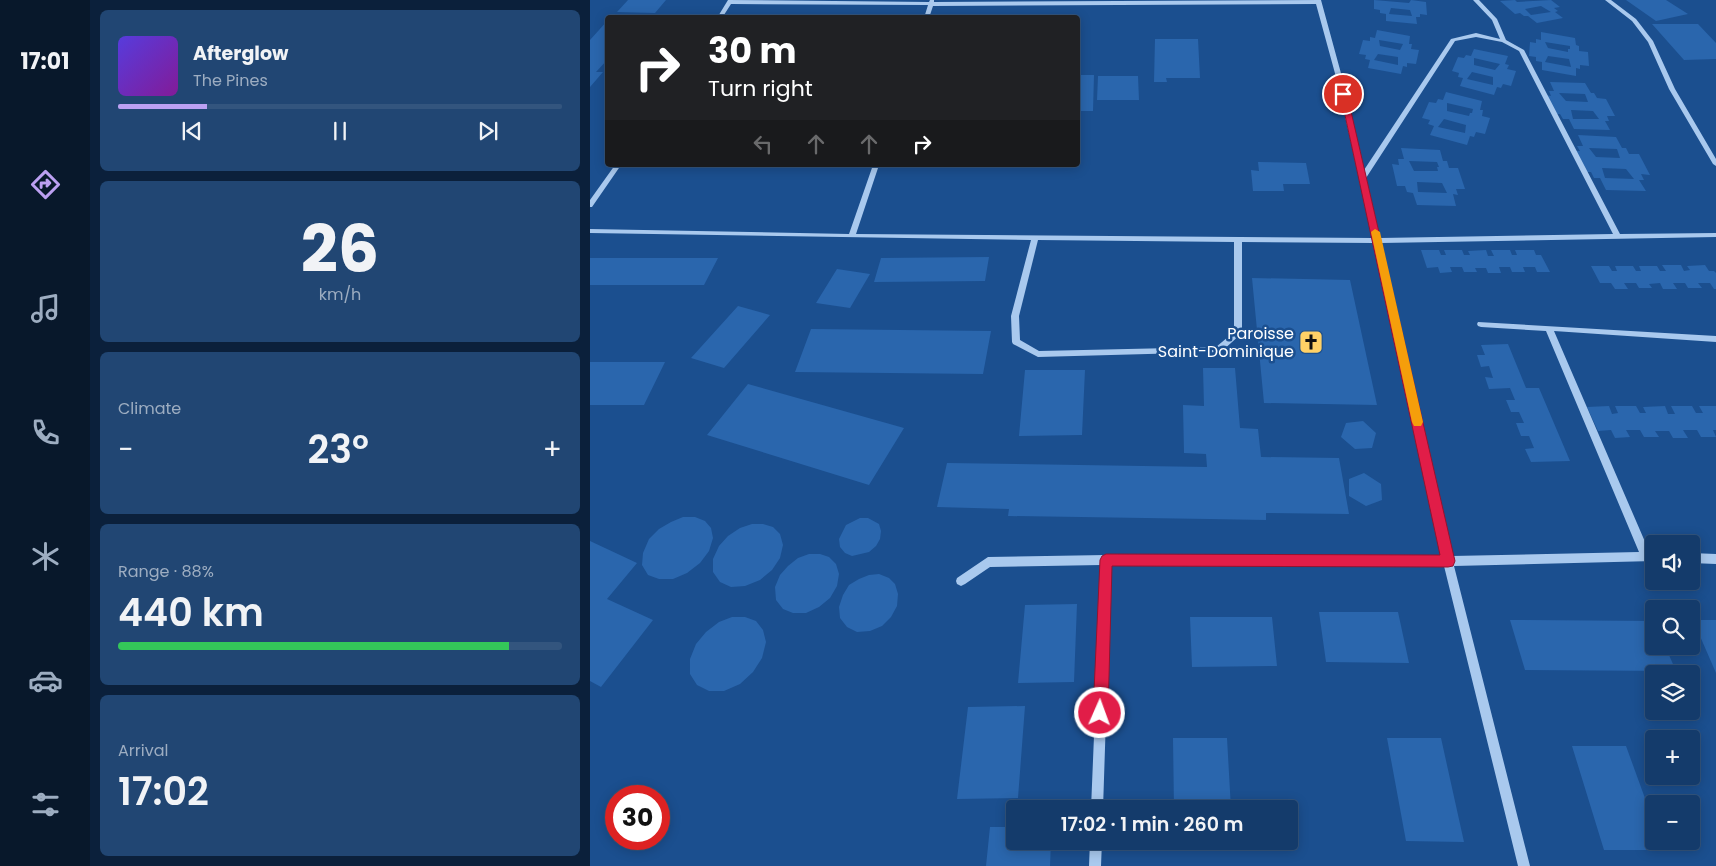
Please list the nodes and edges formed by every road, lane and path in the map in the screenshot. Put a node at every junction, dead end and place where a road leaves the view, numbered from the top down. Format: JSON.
{"nodes":[{"id":1,"x":1476,"y":0,"type":"edge"},
{"id":2,"x":1608,"y":0,"type":"edge"},
{"id":3,"x":730,"y":1,"type":"edge"},
{"id":4,"x":1318,"y":1,"type":"edge"},
{"id":5,"x":931,"y":2,"type":"edge"},
{"id":6,"x":721,"y":15,"type":"edge"},
{"id":7,"x":927,"y":15,"type":"edge"},
{"id":8,"x":1504,"y":41,"type":"junction"},
{"id":9,"x":1716,"y":164,"type":"edge"},
{"id":10,"x":617,"y":167,"type":"edge"},
{"id":11,"x":875,"y":167,"type":"edge"},
{"id":12,"x":1362,"y":178,"type":"junction"},
{"id":13,"x":590,"y":205,"type":"edge"},
{"id":14,"x":590,"y":231,"type":"edge"},
{"id":15,"x":1716,"y":235,"type":"edge"},
{"id":16,"x":852,"y":236,"type":"junction"},
{"id":17,"x":1618,"y":237,"type":"junction"},
{"id":18,"x":1035,"y":238,"type":"junction"},
{"id":19,"x":1238,"y":240,"type":"junction"},
{"id":20,"x":1377,"y":241,"type":"junction"},
{"id":21,"x":1481,"y":324,"type":"dead end"},
{"id":22,"x":1549,"y":328,"type":"junction"},
{"id":23,"x":1716,"y":339,"type":"edge"},
{"id":24,"x":1645,"y":545,"type":"edge"},
{"id":25,"x":1645,"y":556,"type":"edge"},
{"id":26,"x":1700,"y":558,"type":"edge"},
{"id":27,"x":1716,"y":559,"type":"edge"},
{"id":28,"x":1106,"y":560,"type":"junction"},
{"id":29,"x":1448,"y":561,"type":"junction"},
{"id":30,"x":961,"y":582,"type":"dead end"},
{"id":31,"x":1097,"y":800,"type":"edge"},
{"id":32,"x":1096,"y":850,"type":"edge"},
{"id":33,"x":1095,"y":866,"type":"edge"},
{"id":34,"x":1524,"y":866,"type":"edge"}],
"edges":[{"from":1,"to":8,"type":"street"},
{"from":2,"to":9,"type":"street"},
{"from":3,"to":5,"type":"street"},
{"from":3,"to":6,"type":"street"},
{"from":4,"to":5,"type":"street"},
{"from":4,"to":12,"type":"street"},
{"from":5,"to":7,"type":"street"},
{"from":8,"to":12,"type":"street"},
{"from":8,"to":17,"type":"street"},
{"from":10,"to":13,"type":"street"},
{"from":11,"to":16,"type":"street"},
{"from":12,"to":20,"type":"street"},
{"from":14,"to":16,"type":"street"},
{"from":15,"to":17,"type":"street"},
{"from":16,"to":18,"type":"street"},
{"from":17,"to":20,"type":"street"},
{"from":18,"to":19,"type":"street"},
{"from":18,"to":19,"type":"street"},
{"from":19,"to":20,"type":"street"},
{"from":20,"to":29,"type":"street"},
{"from":21,"to":22,"type":"street"},
{"from":22,"to":23,"type":"street"},
{"from":22,"to":24,"type":"street"},
{"from":25,"to":29,"type":"street"},
{"from":26,"to":27,"type":"street"},
{"from":28,"to":29,"type":"street"},
{"from":28,"to":30,"type":"street"},
{"from":28,"to":31,"type":"street"},
{"from":29,"to":34,"type":"street"},
{"from":32,"to":33,"type":"street"}]}
